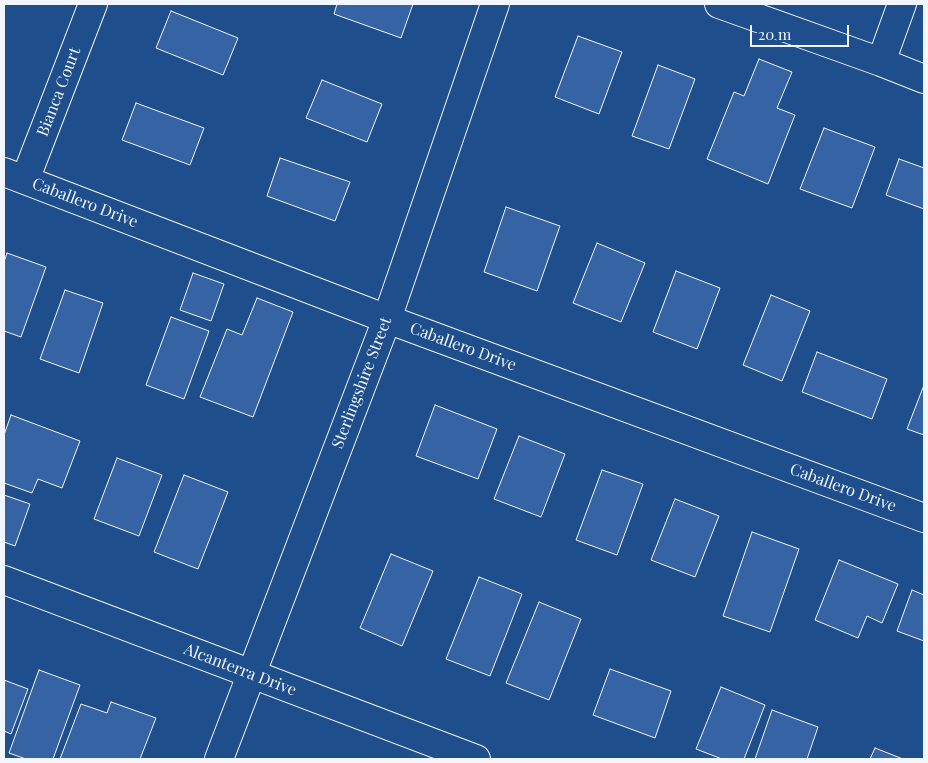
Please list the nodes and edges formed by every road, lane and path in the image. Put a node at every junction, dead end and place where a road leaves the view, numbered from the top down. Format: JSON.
{"nodes":[{"id":1,"x":93,"y":4,"type":"edge"},
{"id":2,"x":495,"y":4,"type":"edge"},
{"id":3,"x":719,"y":4,"type":"edge"},
{"id":4,"x":902,"y":4,"type":"edge"},
{"id":5,"x":881,"y":62,"type":"junction"},
{"id":6,"x":924,"y":79,"type":"edge"},
{"id":7,"x":14,"y":176,"type":"edge"},
{"id":8,"x":387,"y":319,"type":"junction"},
{"id":9,"x":924,"y":518,"type":"edge"},
{"id":10,"x":4,"y":580,"type":"edge"},
{"id":11,"x":252,"y":674,"type":"junction"},
{"id":12,"x":219,"y":759,"type":"edge"},
{"id":13,"x":476,"y":759,"type":"edge"}],
"edges":[{"from":1,"to":7,"type":"street","name":"Bianca Court"},
{"from":2,"to":8,"type":"street","name":"Sterlingshire Street"},
{"from":3,"to":5,"type":"street"},
{"from":4,"to":5,"type":"street"},
{"from":5,"to":6,"type":"street"},
{"from":7,"to":8,"type":"street","name":"Caballero Drive"},
{"from":8,"to":9,"type":"street","name":"Caballero Drive"},
{"from":8,"to":11,"type":"street","name":"Sterlingshire Street"},
{"from":10,"to":11,"type":"street","name":"Alcanterra Drive"},
{"from":11,"to":12,"type":"street","name":"Sterlingshire Street"},
{"from":11,"to":13,"type":"street","name":"Alcanterra Drive"}]}
